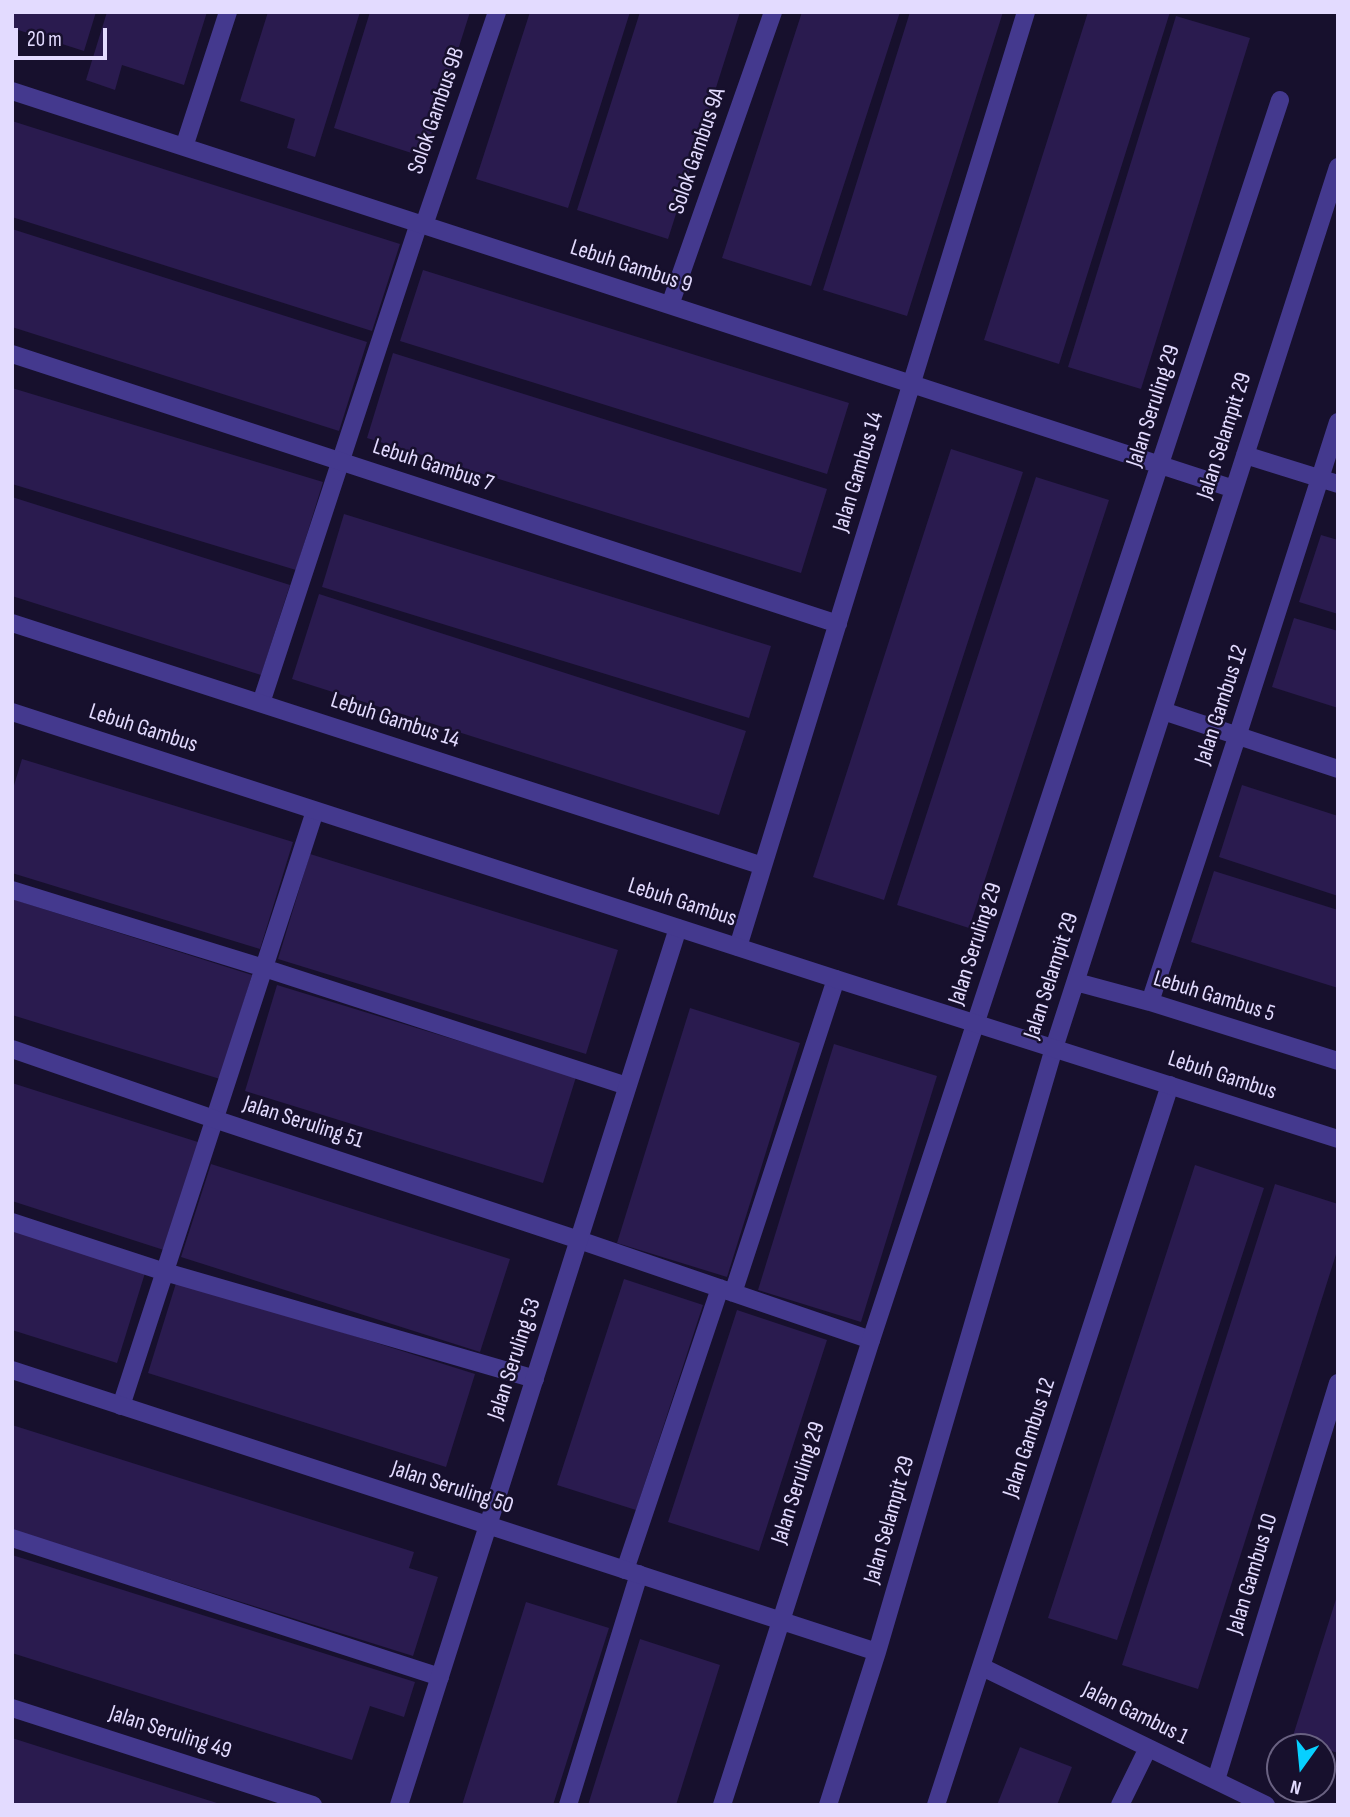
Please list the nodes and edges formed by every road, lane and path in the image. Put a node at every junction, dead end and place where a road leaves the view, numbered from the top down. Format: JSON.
{"nodes":[{"id":1,"x":228,"y":12,"type":"edge"},
{"id":2,"x":497,"y":12,"type":"edge"},
{"id":3,"x":773,"y":12,"type":"edge"},
{"id":4,"x":1026,"y":12,"type":"edge"},
{"id":5,"x":12,"y":91,"type":"edge"},
{"id":6,"x":1280,"y":100,"type":"dead end"},
{"id":7,"x":184,"y":147,"type":"junction"},
{"id":8,"x":1338,"y":167,"type":"edge"},
{"id":9,"x":421,"y":224,"type":"junction"},
{"id":10,"x":670,"y":305,"type":"junction"},
{"id":11,"x":12,"y":354,"type":"edge"},
{"id":12,"x":912,"y":384,"type":"junction"},
{"id":13,"x":1338,"y":422,"type":"edge"},
{"id":14,"x":1245,"y":455,"type":"junction"},
{"id":15,"x":340,"y":462,"type":"junction"},
{"id":16,"x":1160,"y":465,"type":"junction"},
{"id":17,"x":1320,"y":478,"type":"junction"},
{"id":18,"x":1338,"y":484,"type":"edge"},
{"id":19,"x":1234,"y":489,"type":"junction"},
{"id":20,"x":12,"y":622,"type":"edge"},
{"id":21,"x":838,"y":624,"type":"junction"},
{"id":22,"x":261,"y":703,"type":"junction"},
{"id":23,"x":1163,"y":711,"type":"junction"},
{"id":24,"x":12,"y":712,"type":"edge"},
{"id":25,"x":1237,"y":737,"type":"junction"},
{"id":26,"x":1338,"y":769,"type":"edge"},
{"id":27,"x":315,"y":811,"type":"junction"},
{"id":28,"x":763,"y":866,"type":"junction"},
{"id":29,"x":12,"y":890,"type":"edge"},
{"id":30,"x":678,"y":928,"type":"junction"},
{"id":31,"x":738,"y":947,"type":"junction"},
{"id":32,"x":264,"y":968,"type":"junction"},
{"id":33,"x":836,"y":979,"type":"junction"},
{"id":34,"x":1076,"y":982,"type":"junction"},
{"id":35,"x":1150,"y":1002,"type":"junction"},
{"id":36,"x":975,"y":1023,"type":"junction"},
{"id":37,"x":1054,"y":1048,"type":"junction"},
{"id":38,"x":12,"y":1049,"type":"edge"},
{"id":39,"x":1338,"y":1060,"type":"edge"},
{"id":40,"x":1170,"y":1085,"type":"junction"},
{"id":41,"x":627,"y":1086,"type":"junction"},
{"id":42,"x":214,"y":1119,"type":"junction"},
{"id":43,"x":1338,"y":1139,"type":"edge"},
{"id":44,"x":12,"y":1222,"type":"edge"},
{"id":45,"x":579,"y":1240,"type":"junction"},
{"id":46,"x":165,"y":1272,"type":"junction"},
{"id":47,"x":727,"y":1290,"type":"junction"},
{"id":48,"x":871,"y":1340,"type":"junction"},
{"id":49,"x":12,"y":1370,"type":"edge"},
{"id":50,"x":535,"y":1378,"type":"junction"},
{"id":51,"x":1338,"y":1383,"type":"edge"},
{"id":52,"x":121,"y":1406,"type":"junction"},
{"id":53,"x":488,"y":1525,"type":"junction"},
{"id":54,"x":12,"y":1538,"type":"edge"},
{"id":55,"x":632,"y":1572,"type":"junction"},
{"id":56,"x":780,"y":1621,"type":"junction"},
{"id":57,"x":877,"y":1652,"type":"junction"},
{"id":58,"x":982,"y":1667,"type":"junction"},
{"id":59,"x":440,"y":1677,"type":"junction"},
{"id":60,"x":12,"y":1708,"type":"edge"},
{"id":61,"x":1148,"y":1748,"type":"junction"},
{"id":62,"x":1216,"y":1780,"type":"junction"},
{"id":63,"x":313,"y":1805,"type":"edge"},
{"id":64,"x":399,"y":1805,"type":"edge"},
{"id":65,"x":568,"y":1805,"type":"edge"},
{"id":66,"x":722,"y":1805,"type":"edge"},
{"id":67,"x":828,"y":1805,"type":"edge"},
{"id":68,"x":936,"y":1805,"type":"edge"},
{"id":69,"x":1120,"y":1805,"type":"edge"},
{"id":70,"x":1266,"y":1805,"type":"edge"}],
"edges":[{"from":1,"to":7,"type":"street"},
{"from":2,"to":9,"type":"street","name":"Solok Gambus 9B"},
{"from":3,"to":10,"type":"street","name":"Solok Gambus 9A"},
{"from":4,"to":12,"type":"street","name":"Jalan Gambus 14"},
{"from":5,"to":7,"type":"street","name":"Lebuh Gambus 9"},
{"from":6,"to":16,"type":"street","name":"Jalan Seruling 29"},
{"from":7,"to":9,"type":"street","name":"Lebuh Gambus 9"},
{"from":8,"to":14,"type":"street","name":"Jalan Selampit 29"},
{"from":9,"to":10,"type":"street","name":"Lebuh Gambus 9"},
{"from":9,"to":15,"type":"street","name":"Solok Gambus 9B"},
{"from":10,"to":12,"type":"street","name":"Lebuh Gambus 9"},
{"from":11,"to":15,"type":"street","name":"Lebuh Gambus 7"},
{"from":12,"to":16,"type":"street","name":"Lebuh Gambus 9"},
{"from":12,"to":21,"type":"street","name":"Jalan Gambus 14"},
{"from":13,"to":17,"type":"street","name":"Jalan Gambus 12"},
{"from":14,"to":17,"type":"street"},
{"from":14,"to":19,"type":"street","name":"Jalan Selampit 29"},
{"from":15,"to":21,"type":"street","name":"Lebuh Gambus 7"},
{"from":15,"to":22,"type":"street","name":"Solok Gambus 9B"},
{"from":16,"to":19,"type":"street","name":"Lebuh Gambus 9"},
{"from":16,"to":36,"type":"street","name":"Jalan Seruling 29"},
{"from":17,"to":18,"type":"street"},
{"from":17,"to":25,"type":"street","name":"Jalan Gambus 12"},
{"from":19,"to":23,"type":"street","name":"Jalan Selampit 29"},
{"from":20,"to":22,"type":"street","name":"Lebuh Gambus 14"},
{"from":21,"to":28,"type":"street","name":"Jalan Gambus 14"},
{"from":22,"to":28,"type":"street","name":"Lebuh Gambus 14"},
{"from":23,"to":25,"type":"street"},
{"from":23,"to":34,"type":"street","name":"Jalan Selampit 29"},
{"from":24,"to":27,"type":"street","name":"Lebuh Gambus"},
{"from":25,"to":26,"type":"street"},
{"from":25,"to":35,"type":"street","name":"Jalan Gambus 12"},
{"from":27,"to":30,"type":"street","name":"Lebuh Gambus"},
{"from":27,"to":32,"type":"street"},
{"from":28,"to":31,"type":"street","name":"Jalan Gambus 14"},
{"from":29,"to":32,"type":"street"},
{"from":30,"to":31,"type":"street","name":"Lebuh Gambus"},
{"from":30,"to":41,"type":"street","name":"Jalan Seruling 53"},
{"from":31,"to":33,"type":"street","name":"Lebuh Gambus"},
{"from":32,"to":41,"type":"street"},
{"from":32,"to":42,"type":"street"},
{"from":33,"to":36,"type":"street","name":"Lebuh Gambus"},
{"from":33,"to":47,"type":"street"},
{"from":34,"to":35,"type":"street","name":"Lebuh Gambus 5"},
{"from":34,"to":37,"type":"street","name":"Jalan Selampit 29"},
{"from":35,"to":39,"type":"street","name":"Lebuh Gambus 5"},
{"from":36,"to":37,"type":"street","name":"Lebuh Gambus"},
{"from":36,"to":48,"type":"street","name":"Jalan Seruling 29"},
{"from":37,"to":40,"type":"street","name":"Lebuh Gambus"},
{"from":37,"to":57,"type":"street","name":"Jalan Selampit 29"},
{"from":38,"to":42,"type":"street","name":"Jalan Seruling 51"},
{"from":40,"to":43,"type":"street","name":"Lebuh Gambus"},
{"from":40,"to":58,"type":"street","name":"Jalan Gambus 12"},
{"from":41,"to":45,"type":"street","name":"Jalan Seruling 53"},
{"from":42,"to":45,"type":"street","name":"Jalan Seruling 51"},
{"from":42,"to":46,"type":"street"},
{"from":44,"to":46,"type":"street"},
{"from":45,"to":47,"type":"street","name":"Jalan Seruling 51"},
{"from":45,"to":50,"type":"street","name":"Jalan Seruling 53"},
{"from":46,"to":50,"type":"street"},
{"from":46,"to":52,"type":"street"},
{"from":47,"to":48,"type":"street","name":"Jalan Seruling 51"},
{"from":47,"to":55,"type":"street"},
{"from":48,"to":56,"type":"street","name":"Jalan Seruling 29"},
{"from":49,"to":52,"type":"street","name":"Jalan Seruling 50"},
{"from":50,"to":53,"type":"street","name":"Jalan Seruling 53"},
{"from":51,"to":62,"type":"street","name":"Jalan Gambus 10"},
{"from":52,"to":53,"type":"street","name":"Jalan Seruling 50"},
{"from":53,"to":55,"type":"street","name":"Jalan Seruling 50"},
{"from":53,"to":59,"type":"street","name":"Jalan Seruling 53"},
{"from":54,"to":59,"type":"street"},
{"from":55,"to":56,"type":"street","name":"Jalan Seruling 50"},
{"from":55,"to":65,"type":"street"},
{"from":56,"to":57,"type":"street","name":"Jalan Seruling 50"},
{"from":56,"to":66,"type":"street","name":"Jalan Seruling 29"},
{"from":57,"to":67,"type":"street","name":"Jalan Selampit 29"},
{"from":58,"to":61,"type":"street","name":"Jalan Gambus 1"},
{"from":58,"to":68,"type":"street","name":"Jalan Gambus 12"},
{"from":59,"to":64,"type":"street","name":"Jalan Seruling 53"},
{"from":60,"to":63,"type":"street","name":"Jalan Seruling 49"},
{"from":61,"to":62,"type":"street","name":"Jalan Gambus 1"},
{"from":61,"to":69,"type":"street"},
{"from":62,"to":70,"type":"street","name":"Jalan Gambus 1"}]}
